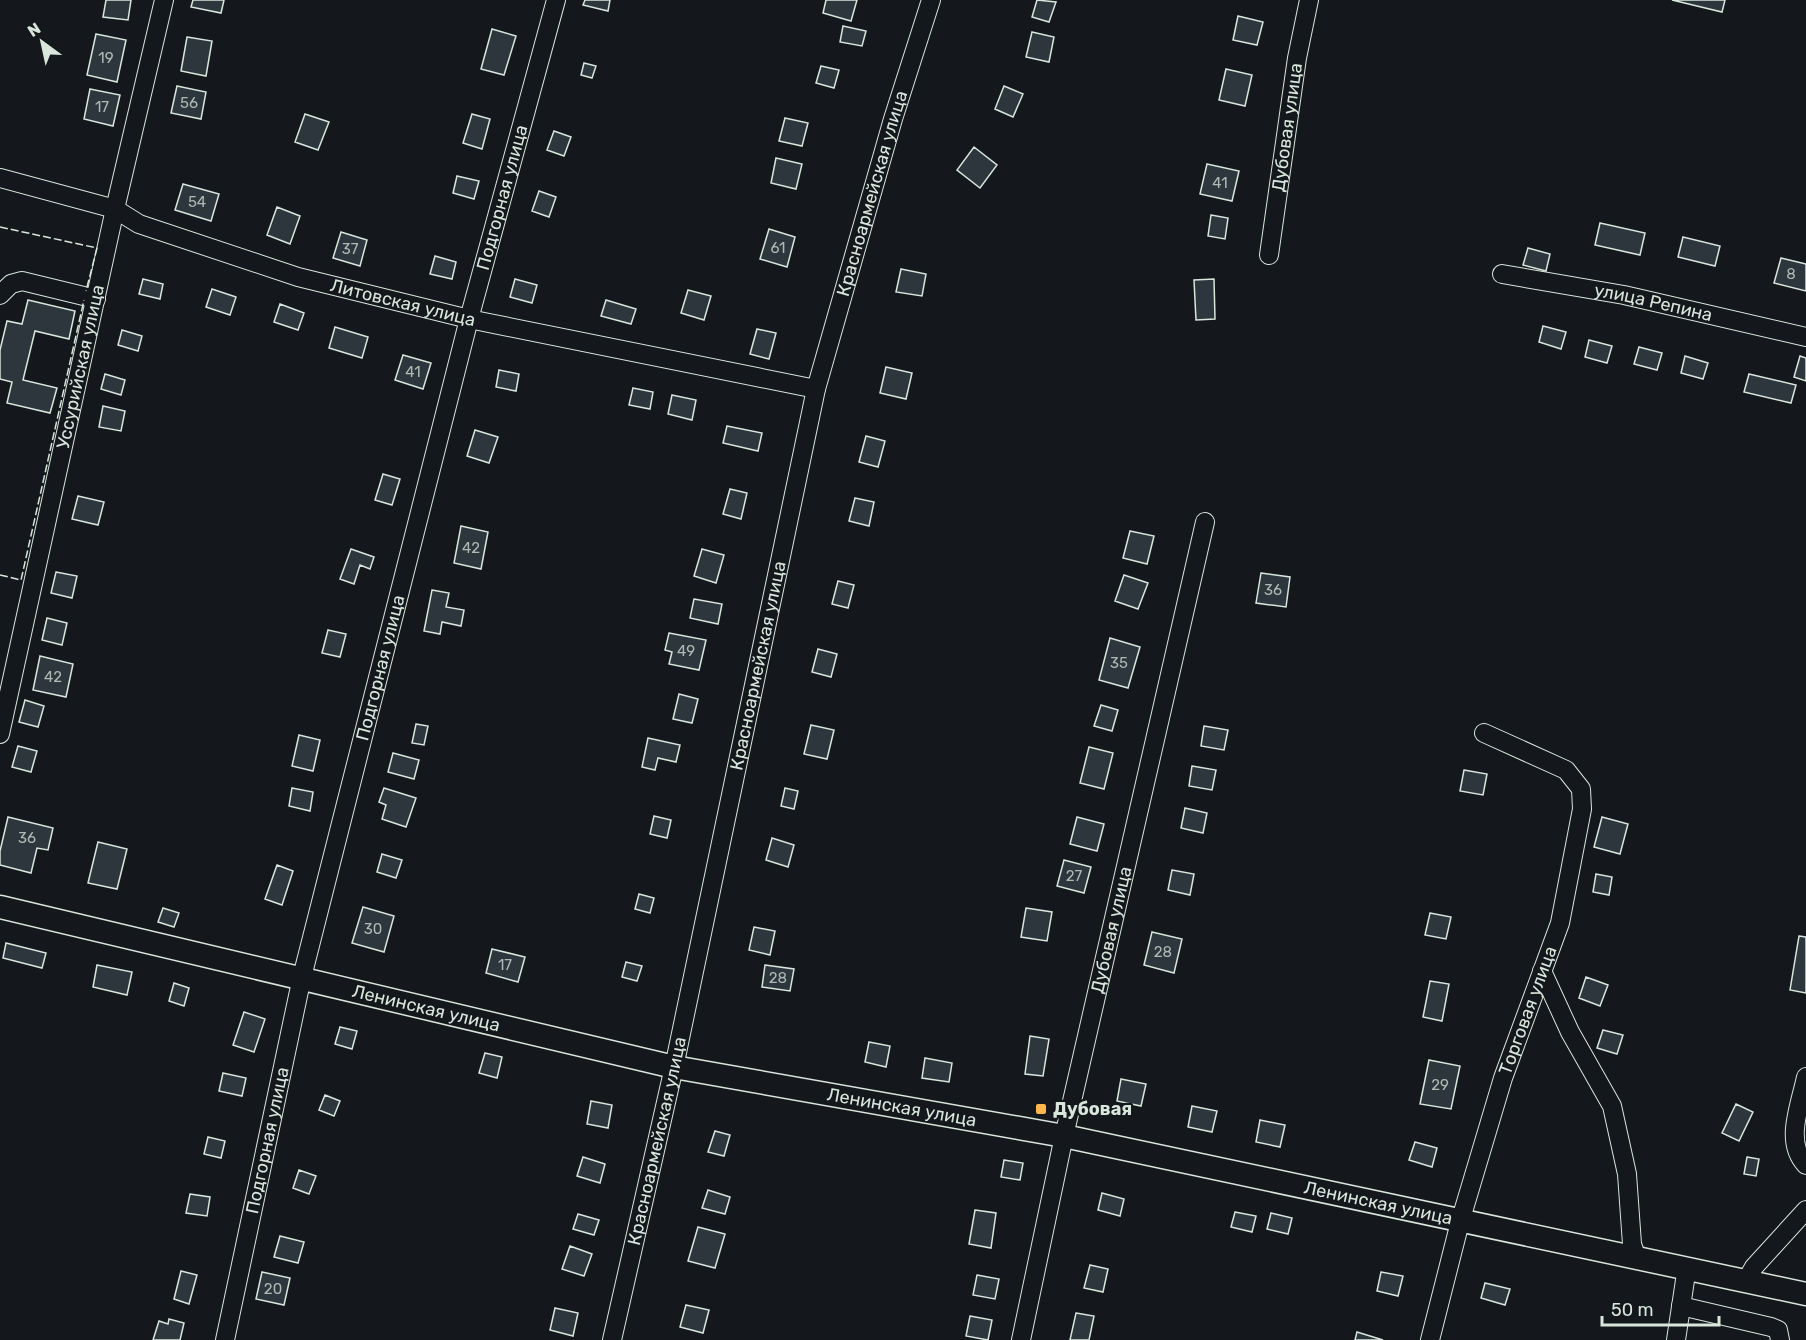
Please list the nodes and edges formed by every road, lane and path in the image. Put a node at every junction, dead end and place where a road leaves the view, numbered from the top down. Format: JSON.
{"nodes":[{"id":1,"x":164,"y":0,"type":"edge"},
{"id":2,"x":556,"y":0,"type":"edge"},
{"id":3,"x":931,"y":0,"type":"edge"},
{"id":4,"x":1309,"y":0,"type":"edge"},
{"id":5,"x":0,"y":178,"type":"edge"},
{"id":6,"x":115,"y":209,"type":"junction"},
{"id":7,"x":1269,"y":255,"type":"dead end"},
{"id":8,"x":1502,"y":274,"type":"dead end"},
{"id":9,"x":0,"y":295,"type":"edge"},
{"id":10,"x":96,"y":298,"type":"junction"},
{"id":11,"x":469,"y":319,"type":"junction"},
{"id":12,"x":1806,"y":337,"type":"edge"},
{"id":13,"x":816,"y":389,"type":"junction"},
{"id":14,"x":1205,"y":522,"type":"dead end"},
{"id":15,"x":1484,"y":733,"type":"dead end"},
{"id":16,"x":0,"y":734,"type":"edge"},
{"id":17,"x":0,"y":907,"type":"edge"},
{"id":18,"x":1542,"y":970,"type":"junction"},
{"id":19,"x":302,"y":977,"type":"junction"},
{"id":20,"x":674,"y":1066,"type":"junction"},
{"id":21,"x":1806,"y":1077,"type":"edge"},
{"id":22,"x":1064,"y":1136,"type":"junction"},
{"id":23,"x":1806,"y":1165,"type":"edge"},
{"id":24,"x":1806,"y":1210,"type":"edge"},
{"id":25,"x":1461,"y":1222,"type":"junction"},
{"id":26,"x":1637,"y":1259,"type":"junction"},
{"id":27,"x":1687,"y":1267,"type":"junction"},
{"id":28,"x":1746,"y":1281,"type":"junction"},
{"id":29,"x":1806,"y":1294,"type":"edge"},
{"id":30,"x":1681,"y":1306,"type":"junction"},
{"id":31,"x":225,"y":1340,"type":"edge"},
{"id":32,"x":612,"y":1340,"type":"edge"},
{"id":33,"x":1021,"y":1340,"type":"edge"},
{"id":34,"x":1430,"y":1340,"type":"edge"},
{"id":35,"x":1676,"y":1340,"type":"edge"},
{"id":36,"x":1779,"y":1340,"type":"edge"}],
"edges":[{"from":1,"to":6,"type":"street","name":"Уссурийская улица"},
{"from":2,"to":11,"type":"street","name":"Подгорная улица"},
{"from":3,"to":13,"type":"street","name":"Красноармейская улица"},
{"from":4,"to":7,"type":"street","name":"Дубовая улица"},
{"from":5,"to":6,"type":"street","name":"Литовская улица"},
{"from":6,"to":10,"type":"street","name":"Уссурийская улица"},
{"from":6,"to":11,"type":"street","name":"Литовская улица"},
{"from":8,"to":12,"type":"street","name":"улица Репина"},
{"from":9,"to":10,"type":"street"},
{"from":10,"to":16,"type":"street","name":"Уссурийская улица"},
{"from":11,"to":13,"type":"street","name":"Литовская улица"},
{"from":11,"to":19,"type":"street","name":"Подгорная улица"},
{"from":13,"to":20,"type":"street","name":"Красноармейская улица"},
{"from":14,"to":22,"type":"street","name":"Дубовая улица"},
{"from":15,"to":18,"type":"street","name":"Торговая улица"},
{"from":17,"to":19,"type":"main road","name":"Ленинская улица"},
{"from":18,"to":25,"type":"street","name":"Торговая улица"},
{"from":18,"to":26,"type":"street"},
{"from":19,"to":20,"type":"main road","name":"Ленинская улица"},
{"from":19,"to":31,"type":"street","name":"Подгорная улица"},
{"from":20,"to":22,"type":"main road","name":"Ленинская улица"},
{"from":20,"to":32,"type":"street","name":"Красноармейская улица"},
{"from":21,"to":23,"type":"street"},
{"from":22,"to":25,"type":"main road","name":"Ленинская улица"},
{"from":22,"to":33,"type":"street","name":"Дубовая улица"},
{"from":24,"to":28,"type":"street"},
{"from":25,"to":26,"type":"main road","name":"Ленинская улица"},
{"from":25,"to":34,"type":"street","name":"Торговая улица"},
{"from":26,"to":27,"type":"main road","name":"Ленинская улица"},
{"from":27,"to":28,"type":"main road","name":"Ленинская улица"},
{"from":27,"to":30,"type":"street"},
{"from":28,"to":29,"type":"main road","name":"Ленинская улица"},
{"from":30,"to":35,"type":"street"},
{"from":30,"to":36,"type":"street"}]}
